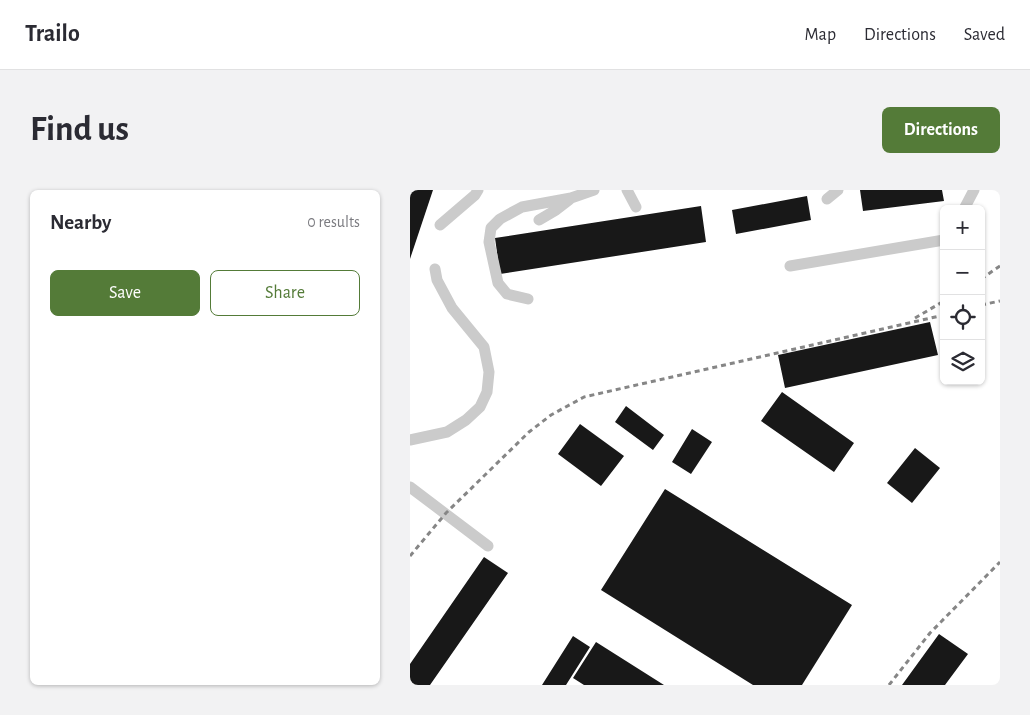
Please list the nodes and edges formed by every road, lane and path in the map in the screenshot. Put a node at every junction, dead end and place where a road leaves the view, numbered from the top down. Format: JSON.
{"nodes":[{"id":1,"x":478,"y":190,"type":"edge"},
{"id":2,"x":594,"y":190,"type":"edge"},
{"id":3,"x":628,"y":190,"type":"edge"},
{"id":4,"x":838,"y":190,"type":"edge"},
{"id":5,"x":974,"y":190,"type":"edge"},
{"id":6,"x":571,"y":198,"type":"junction"},
{"id":7,"x":827,"y":199,"type":"dead end"},
{"id":8,"x":966,"y":205,"type":"edge"},
{"id":9,"x":636,"y":207,"type":"dead end"},
{"id":10,"x":539,"y":220,"type":"dead end"},
{"id":11,"x":440,"y":225,"type":"dead end"},
{"id":12,"x":940,"y":241,"type":"edge"},
{"id":13,"x":790,"y":266,"type":"dead end"},
{"id":14,"x":436,"y":269,"type":"dead end"},
{"id":15,"x":528,"y":299,"type":"dead end"},
{"id":16,"x":410,"y":440,"type":"edge"},
{"id":17,"x":410,"y":487,"type":"edge"},
{"id":18,"x":488,"y":546,"type":"dead end"}],
"edges":[{"from":1,"to":11,"type":"street"},
{"from":2,"to":6,"type":"street"},
{"from":3,"to":9,"type":"street"},
{"from":4,"to":7,"type":"street"},
{"from":5,"to":8,"type":"street"},
{"from":6,"to":10,"type":"street"},
{"from":6,"to":15,"type":"street"},
{"from":12,"to":13,"type":"street"},
{"from":14,"to":16,"type":"street"},
{"from":17,"to":18,"type":"street"}]}
